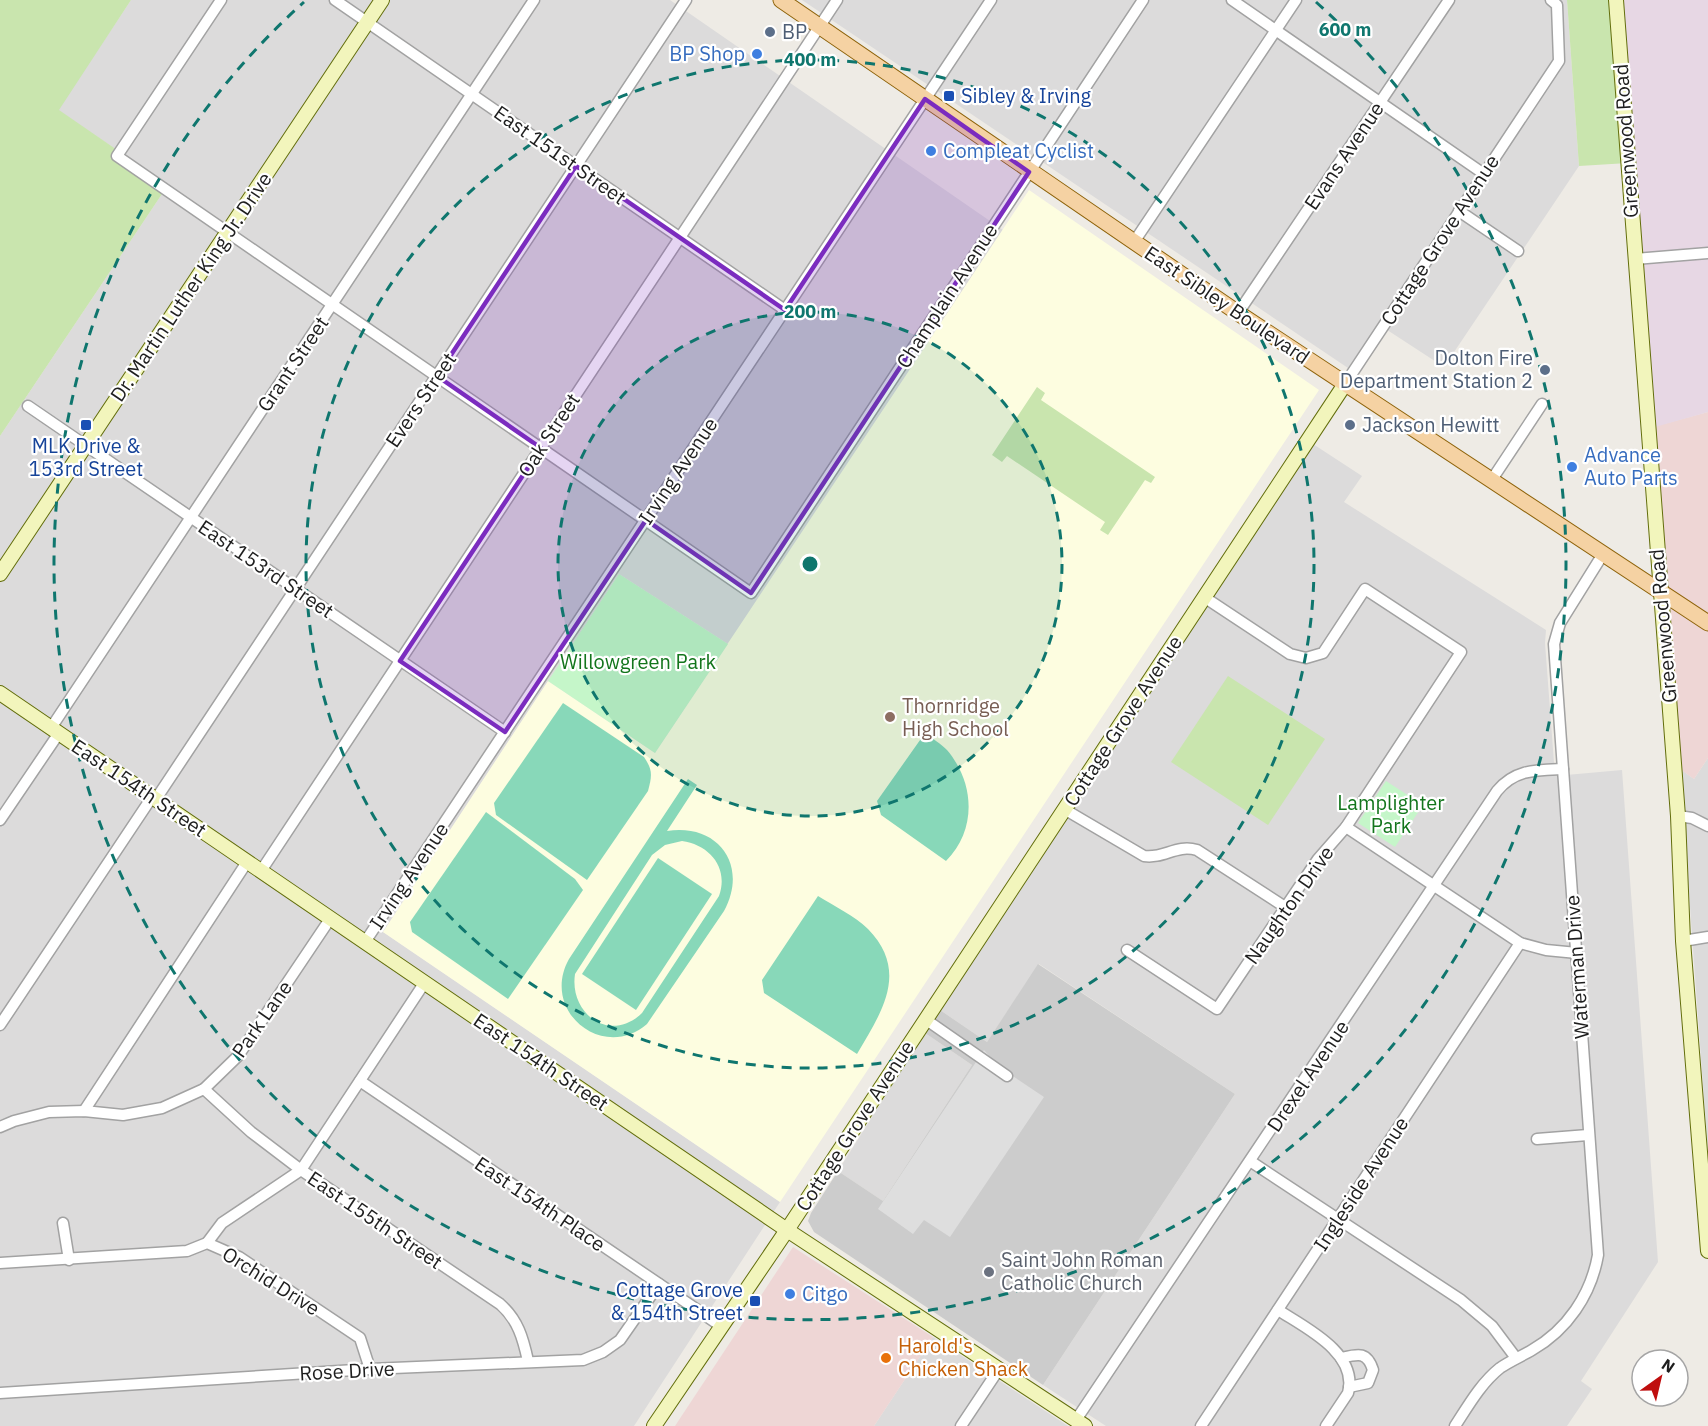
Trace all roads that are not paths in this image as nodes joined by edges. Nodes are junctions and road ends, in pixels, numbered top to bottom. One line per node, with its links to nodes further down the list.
1 (221, 0): 25 (street)
2 (335, 0): 15 (street, East 151st Street)
3 (382, 0): 15 (street, Dr. Martin Luther King Jr. Drive)
4 (534, 0): 18 (street, Grant Street)
5 (686, 0): 21 (street, Evers Street)
6 (781, 0): 16 (main road, East Sibley Boulevard)
7 (837, 0): 16 (street, Oak Street)
8 (991, 0): 19 (street, Irving Avenue)
9 (1143, 0): 22 (street, Champlain Avenue)
10 (1232, 0): 17 (street)
11 (1296, 0): 17 (street)
12 (1449, 0): 20 (street, Evans Avenue)
13 (1616, 0): 30 (street, Greenwood Road)
14 (1554, 2): 23 (street, Cottage Grove Avenue)
15 (368, 22): 18 (street, East 151st Street); 25 (street, Dr. Martin Luther King Jr. Drive)
16 (819, 26): 19 (main road, East Sibley Boulevard); 26 (street, Oak Street)
17 (1276, 30): 20 (street); 27 (street)
18 (472, 94): 21 (street, East 151st Street); 31 (street, Grant Street)
19 (925, 99): 22 (main road, East Sibley Boulevard); 32 (street, Irving Avenue)
20 (1380, 102): 23 (street); 33 (street, Evans Avenue)
21 (576, 166): 26 (street, East 151st Street); 34 (street, Evers Street)
22 (1029, 172): 27 (main road, East Sibley Boulevard); 42 (street, Champlain Avenue)
23 (1484, 174): 24 (street, Cottage Grove Avenue)
24 (1460, 211): 28 (street); 35 (street, Cottage Grove Avenue)
25 (228, 232): 31 (street); 38 (street, Dr. Martin Luther King Jr. Drive)
26 (680, 237): 32 (street, East 151st Street); 39 (street, Oak Street)
27 (1134, 242): 33 (main road, East Sibley Boulevard)
28 (1518, 251)
29 (1708, 253): 30 (street)
30 (1635, 259): 46 (street, Greenwood Road)
31 (332, 305): 34 (street); 41 (street, Grant Street)
32 (785, 310): 42 (street, Irving Avenue)
33 (1238, 313): 35 (main road, East Sibley Boulevard)
34 (437, 376): 39 (street); 45 (street, Evers Street)
35 (1345, 384): 40 (main road, East Sibley Boulevard); 47 (street, Cottage Grove Avenue)
36 (1542, 404): 40 (street)
37 (28, 406): 38 (street, East 153rd Street)
38 (86, 445): 41 (street, East 153rd Street); 44 (street, Dr. Martin Luther King Jr. Drive)
39 (541, 448): 42 (street); 49 (street, Oak Street)
40 (1491, 481): 43 (main road, East Sibley Boulevard)
41 (191, 517): 45 (street, East 153rd Street); 51 (street, Grant Street)
42 (646, 520): 52 (street, Irving Avenue)
43 (1603, 554): 46 (main road, East Sibley Boulevard); 53 (street, Waterman Drive)
44 (0, 574)
45 (296, 589): 49 (street, East 153rd Street); 54 (street, Evers Street)
46 (1660, 592): 48 (main road, East Sibley Boulevard); 56 (street, Greenwood Road)
47 (1204, 597): 55 (street, Cottage Grove Avenue); 59 (street, Naughton Drive)
48 (1708, 623)
49 (400, 661): 52 (street, East 153rd Street); 61 (street, Oak Street)
50 (0, 693): 51 (street, East 154th Street)
51 (55, 730): 54 (street, East 154th Street); 57 (street, Grant Street)
52 (505, 732): 67 (street, Irving Avenue)
53 (1563, 769): 62 (street, Drexel Avenue); 70 (street, Waterman Drive)
54 (154, 798): 60 (street, East 154th Street); 73 (street, Evers Street)
55 (1064, 809): 63 (street); 72 (street, Cottage Grove Avenue)
56 (1678, 816): 58 (street); 66 (street, Greenwood Road)
57 (0, 820)
58 (1708, 826)
59 (1346, 827): 62 (street); 63 (street, Naughton Drive)
60 (247, 862): 61 (street, East 154th Street); 77 (street)
61 (261, 871): 64 (street, East 154th Street)
62 (1435, 885): 68 (street); 82 (street, Drexel Avenue)
63 (1285, 907): 69 (street, Naughton Drive)
64 (330, 919): 67 (street, East 154th Street); 76 (street, Park Lane)
65 (1708, 937): 66 (street)
66 (1683, 940): 78 (street, Greenwood Road)
67 (365, 942): 71 (street, East 154th Street)
68 (1520, 943): 70 (street); 84 (street, Ingleside Avenue)
69 (1127, 950)
70 (1577, 953): 80 (street, Waterman Drive)
71 (425, 982): 75 (street); 86 (street, East 154th Street)
72 (925, 1019): 74 (street); 86 (street, Cottage Grove Avenue)
73 (0, 1025)
74 (1007, 1076)
75 (360, 1081): 83 (street); 92 (street, East 154th Place)
76 (204, 1089): 77 (street, Park Lane); 83 (street, East 155th Street)
77 (84, 1111): 79 (street, Park Lane)
78 (1703, 1121): 87 (street, Greenwood Road)
79 (0, 1127)
80 (1588, 1135): 81 (street); 96 (street, Waterman Drive)
81 (1537, 1138)
82 (1250, 1161): 84 (street); 102 (street, Drexel Avenue)
83 (301, 1170): 88 (street); 97 (street, East 155th Street)
84 (1337, 1220): 93 (street, Ingleside Avenue); 96 (street)
85 (63, 1223): 90 (street)
86 (787, 1230): 94 (street, Cottage Grove Avenue); 98 (street, East 154th Street)
87 (1708, 1231): 89 (street, Greenwood Road)
88 (207, 1243): 90 (street, Orchid Drive); 99 (street, Orchid Drive)
89 (1708, 1251)
90 (69, 1260): 91 (street, Orchid Drive)
91 (0, 1263)
92 (659, 1284): 94 (street, East 154th Place); 97 (street, Rose Drive)
93 (1278, 1310): 95 (street); 105 (street, Ingleside Avenue)
94 (721, 1326): 103 (street, Cottage Grove Avenue)
95 (1341, 1358): 100 (street); 100 (street)
96 (1516, 1358): 107 (street, Waterman Drive)
97 (528, 1361): 99 (street, Rose Drive)
98 (999, 1369): 102 (street, East 154th Street); 104 (street)
99 (370, 1370): 101 (street, Rose Drive)
100 (1349, 1387): 106 (street)
101 (0, 1394)
102 (1081, 1423)
103 (654, 1426)
104 (961, 1426)
105 (1202, 1426)
106 (1326, 1426)
107 (1455, 1426)

